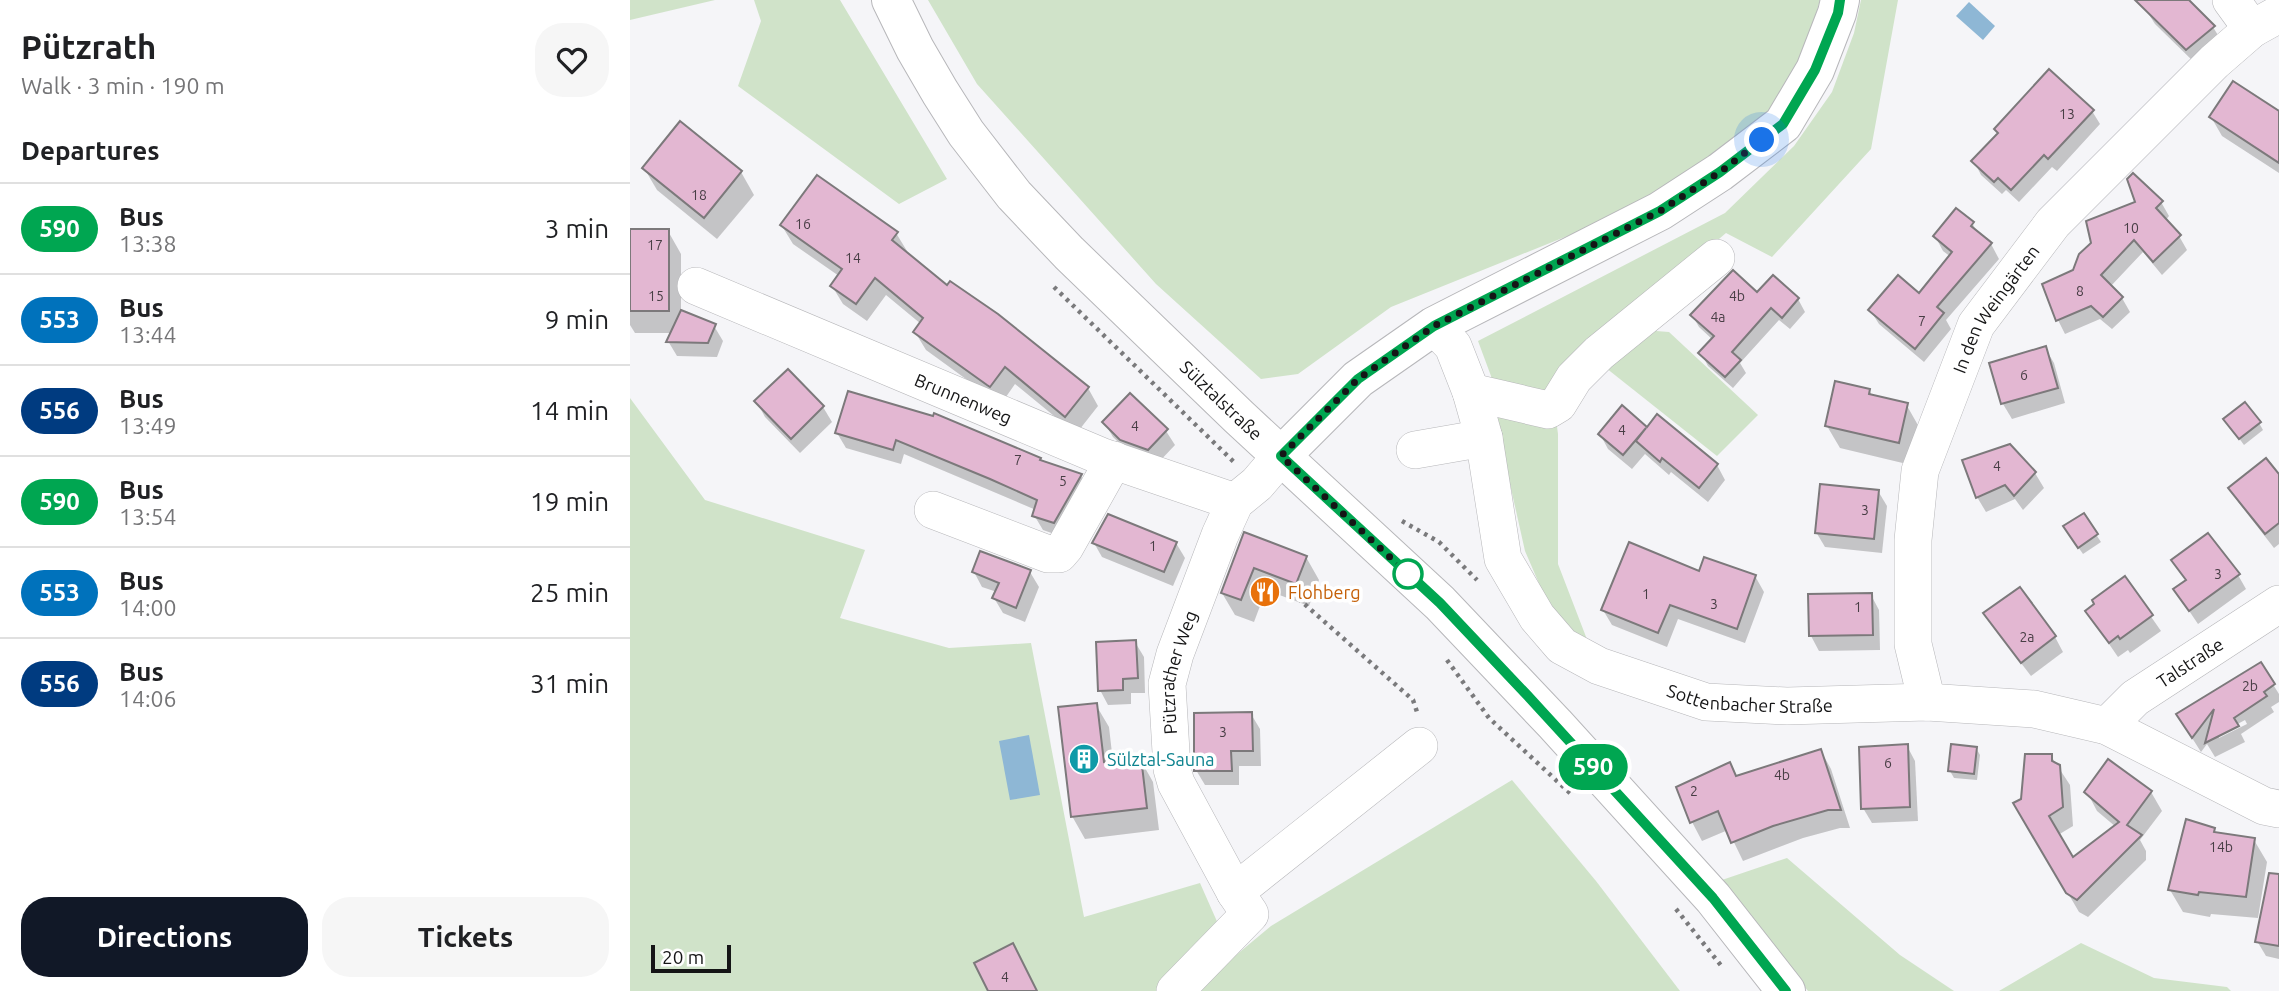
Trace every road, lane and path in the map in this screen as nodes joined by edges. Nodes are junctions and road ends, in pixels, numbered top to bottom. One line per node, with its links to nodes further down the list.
1 (891, 0): 11 (main road, Sülztalstraße)
2 (1840, 0): 7 (main road)
3 (2231, 0): 4 (street)
4 (2266, 21): 17 (street, In den Weingärten)
5 (1716, 258): 8 (street)
6 (696, 286): 12 (street, Brunnenweg)
7 (1434, 326): 8 (street, Sottenbacher Straße); 11 (main road)
8 (1471, 392): 9 (street, Sottenbacher Straße)
9 (1484, 438): 10 (street); 17 (street, Sottenbacher Straße)
10 (1415, 450)
11 (1281, 456): 13 (street, Pützrather Weg); 23 (main road, Sülztalstraße)
12 (1114, 460): 13 (street, Brunnenweg); 14 (street)
13 (1235, 502): 21 (street, Pützrather Weg)
14 (933, 510)
15 (1292, 593): 19 (path)
16 (2279, 604): 18 (street, Talstraße)
17 (1927, 702): 18 (street, Sottenbacher Straße)
18 (2106, 726): 20 (street, Sottenbacher Straße)
19 (1419, 746): 21 (street)
20 (2279, 809)
21 (1235, 892): 22 (street, Pützrather Weg)
22 (1175, 991)
23 (1786, 991)

